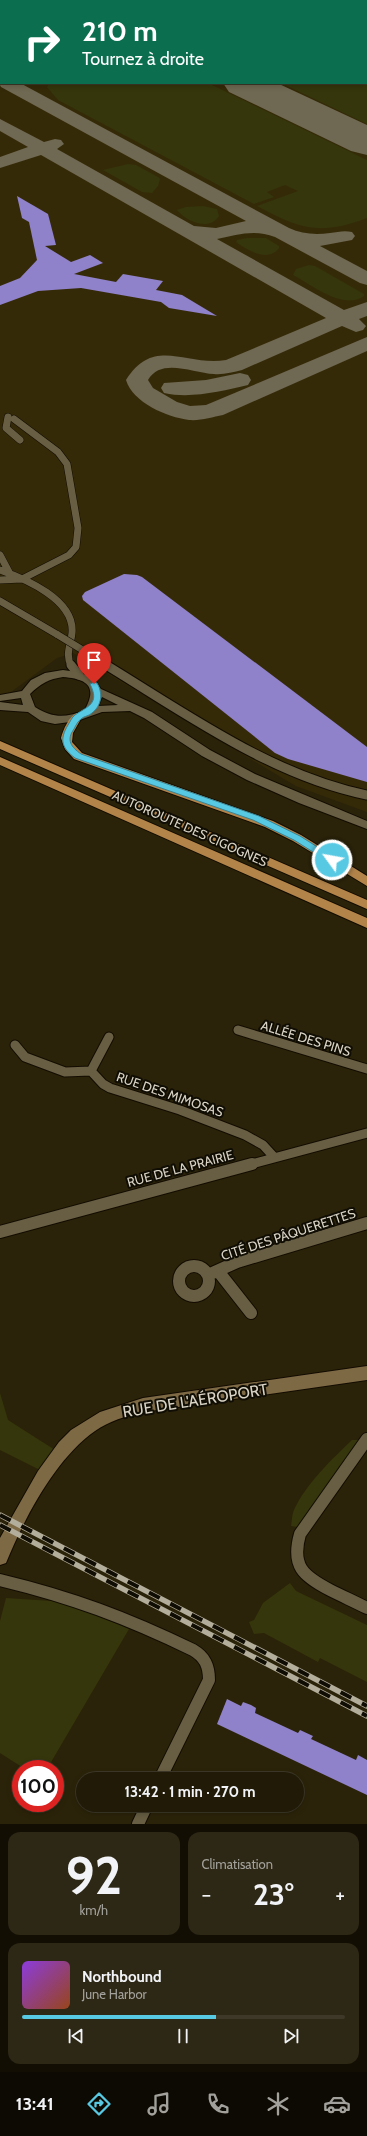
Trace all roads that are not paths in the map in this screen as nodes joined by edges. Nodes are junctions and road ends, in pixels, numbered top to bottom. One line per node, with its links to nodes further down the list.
1 (20, 440): 5 (street)
2 (0, 555): 4 (street)
3 (0, 570): 4 (street)
4 (9, 572): 5 (street)
5 (22, 579): 6 (street); 8 (street)
6 (0, 580)
7 (0, 601): 19 (street, bridge)
8 (79, 675): 9 (street); 10 (street)
9 (97, 691): 13 (street); 15 (street)
10 (25, 694): 11 (street); 14 (street)
11 (0, 698)
12 (0, 706): 14 (street)
13 (129, 708): 15 (street); 20 (street)
14 (30, 709): 16 (street)
15 (89, 712): 16 (street)
16 (77, 717): 21 (highway)
17 (0, 745): 22 (highway, AUTOROUTE DES CIGOGNES)
18 (0, 761): 23 (highway, AUTOROUTE DES CIGOGNES)
19 (367, 795)
20 (367, 825)
21 (367, 882)
22 (367, 905)
23 (367, 923)
24 (238, 1030): 27 (street, ALLÉE DES PINS)
25 (109, 1037): 28 (street)
26 (15, 1045): 28 (street)
27 (367, 1069)
28 (91, 1071): 30 (street, RUE DES MIMOSAS)
29 (367, 1134): 30 (street, RUE DE LA PRAIRIE)
30 (274, 1157): 32 (street, RUE DE LA PRAIRIE)
31 (367, 1223): 33 (street, CITÉ DES PÂQUERETTES)
32 (0, 1232)
33 (251, 1313)
34 (367, 1373): 36 (main road, RUE DE L'AÉROPORT)
35 (367, 1439): 38 (street)
36 (0, 1557)
37 (0, 1580): 39 (street)
38 (367, 1608)
39 (163, 1772)
40 (144, 1812): 41 (street)
41 (138, 1824)

